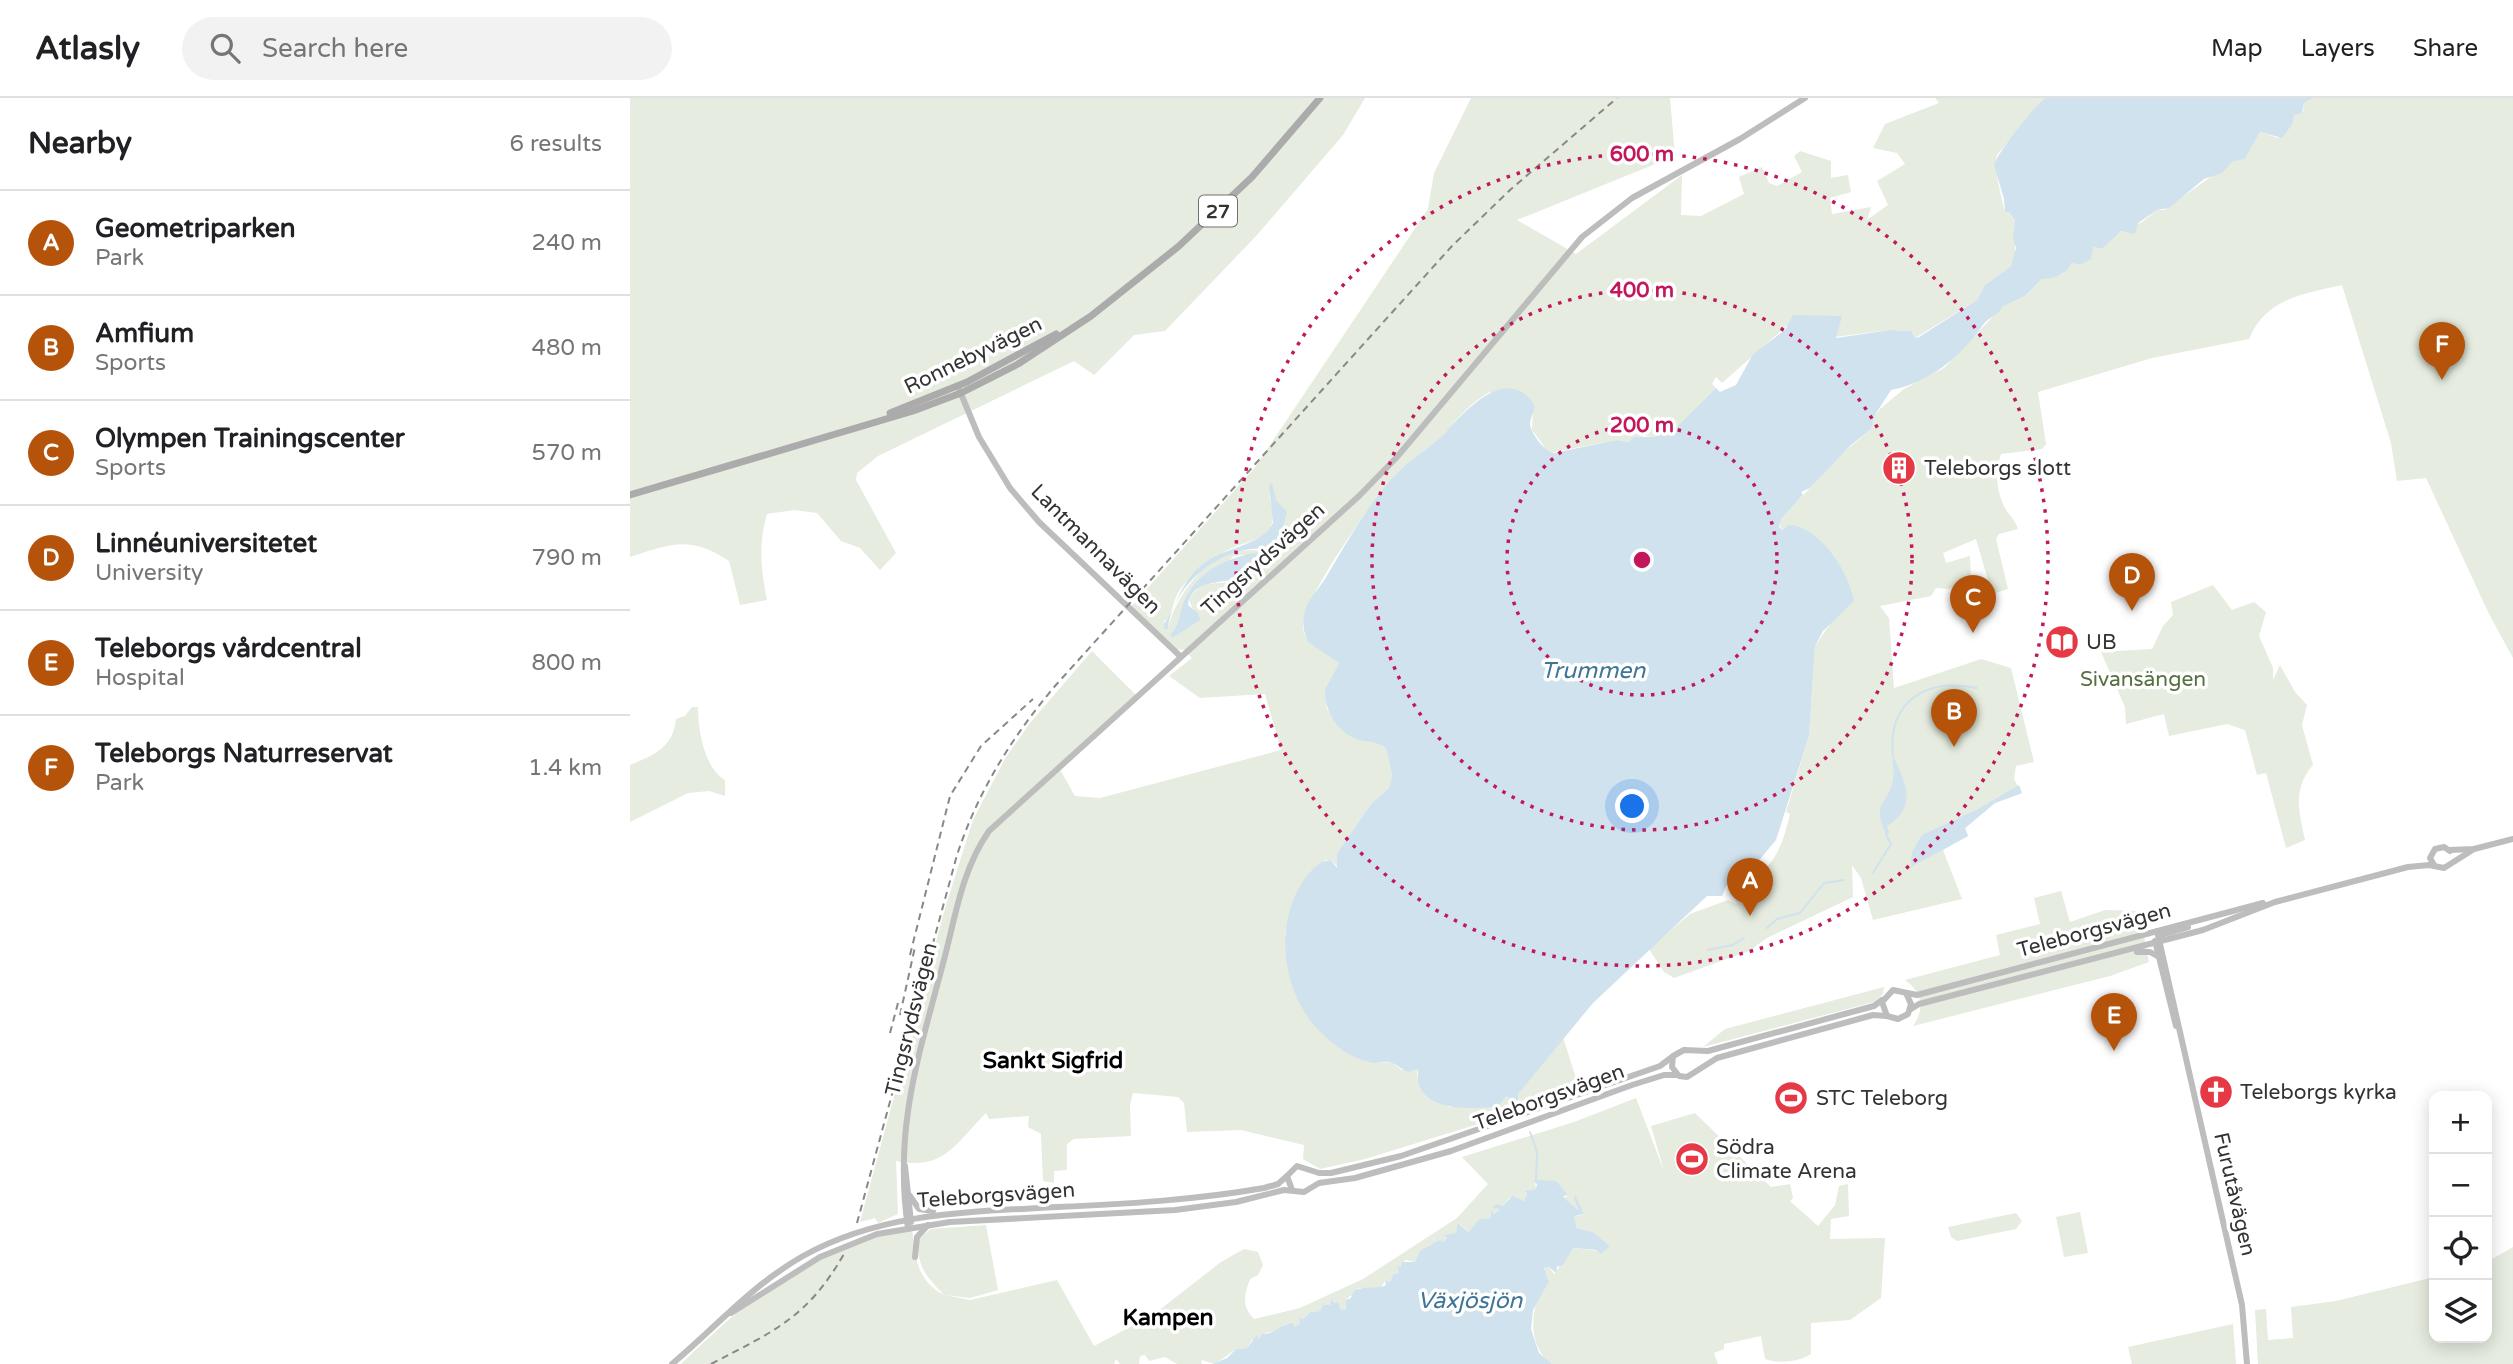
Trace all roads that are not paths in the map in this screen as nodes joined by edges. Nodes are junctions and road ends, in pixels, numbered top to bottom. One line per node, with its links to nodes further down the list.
1 (1320, 98): 3 (main road, Ronnebyvägen / 27)
2 (1805, 98): 5 (main road, Tingsrydsvägen)
3 (959, 390): 4 (main road, Ronnebyvägen / 27); 5 (main road, Lantmannavägen)
4 (630, 495)
5 (1180, 656): 29 (main road, Tingsrydsvägen)
6 (2513, 839): 7 (main road)
7 (2474, 849): 8 (main road); 10 (main road)
8 (2449, 850): 9 (main road); 10 (main road)
9 (2431, 855): 11 (main road); 12 (main road, Teleborgsvägen)
10 (2451, 864): 11 (main road)
11 (2434, 866): 12 (main road, Teleborgsvägen)
12 (2408, 867): 13 (main road, Teleborgsvägen)
13 (2275, 902): 14 (main road, Teleborgsvägen); 14 (main road, Teleborgsvägen)
14 (2157, 937): 15 (main road, Teleborgsvägen); 16 (main road, Furutåvägen); 17 (main road, Teleborgsvägen); 21 (main road, Furutåvägen)
15 (2121, 952): 16 (main road); 19 (main road, Teleborgsvägen)
16 (2159, 957): 21 (main road, Furutåvägen)
17 (1906, 993): 18 (main road); 19 (main road)
18 (1882, 1000): 20 (main road); 22 (main road)
19 (1911, 1009): 20 (main road)
20 (1887, 1016): 24 (main road)
21 (2180, 1034): 39 (main road, Furutåvägen)
22 (1691, 1051): 23 (main road); 24 (main road)
23 (1674, 1056): 25 (main road); 26 (main road, Teleborgsvägen)
24 (1697, 1070): 25 (main road)
25 (1677, 1074): 28 (main road, Teleborgsvägen)
26 (1311, 1171): 27 (main road); 28 (main road)
27 (1287, 1176): 30 (main road); 31 (main road, Teleborgsvägen)
28 (1312, 1187): 30 (main road)
29 (905, 1190): 31 (main road); 32 (main road, Tingsrydsvägen); 33 (main road)
30 (1292, 1190): 34 (main road, Teleborgsvägen)
31 (949, 1213): 32 (main road, Teleborgsvägen)
32 (909, 1218): 33 (main road, Teleborgsvägen); 35 (main road, Tingsrydsvägen)
33 (890, 1222): 37 (main road, Teleborgsvägen)
34 (928, 1225): 35 (main road, Teleborgsvägen); 36 (main road)
35 (910, 1227): 37 (main road, Teleborgsvägen)
36 (915, 1257)
37 (731, 1312): 38 (main road, Teleborgsvägen)
38 (672, 1364)
39 (2247, 1364)

